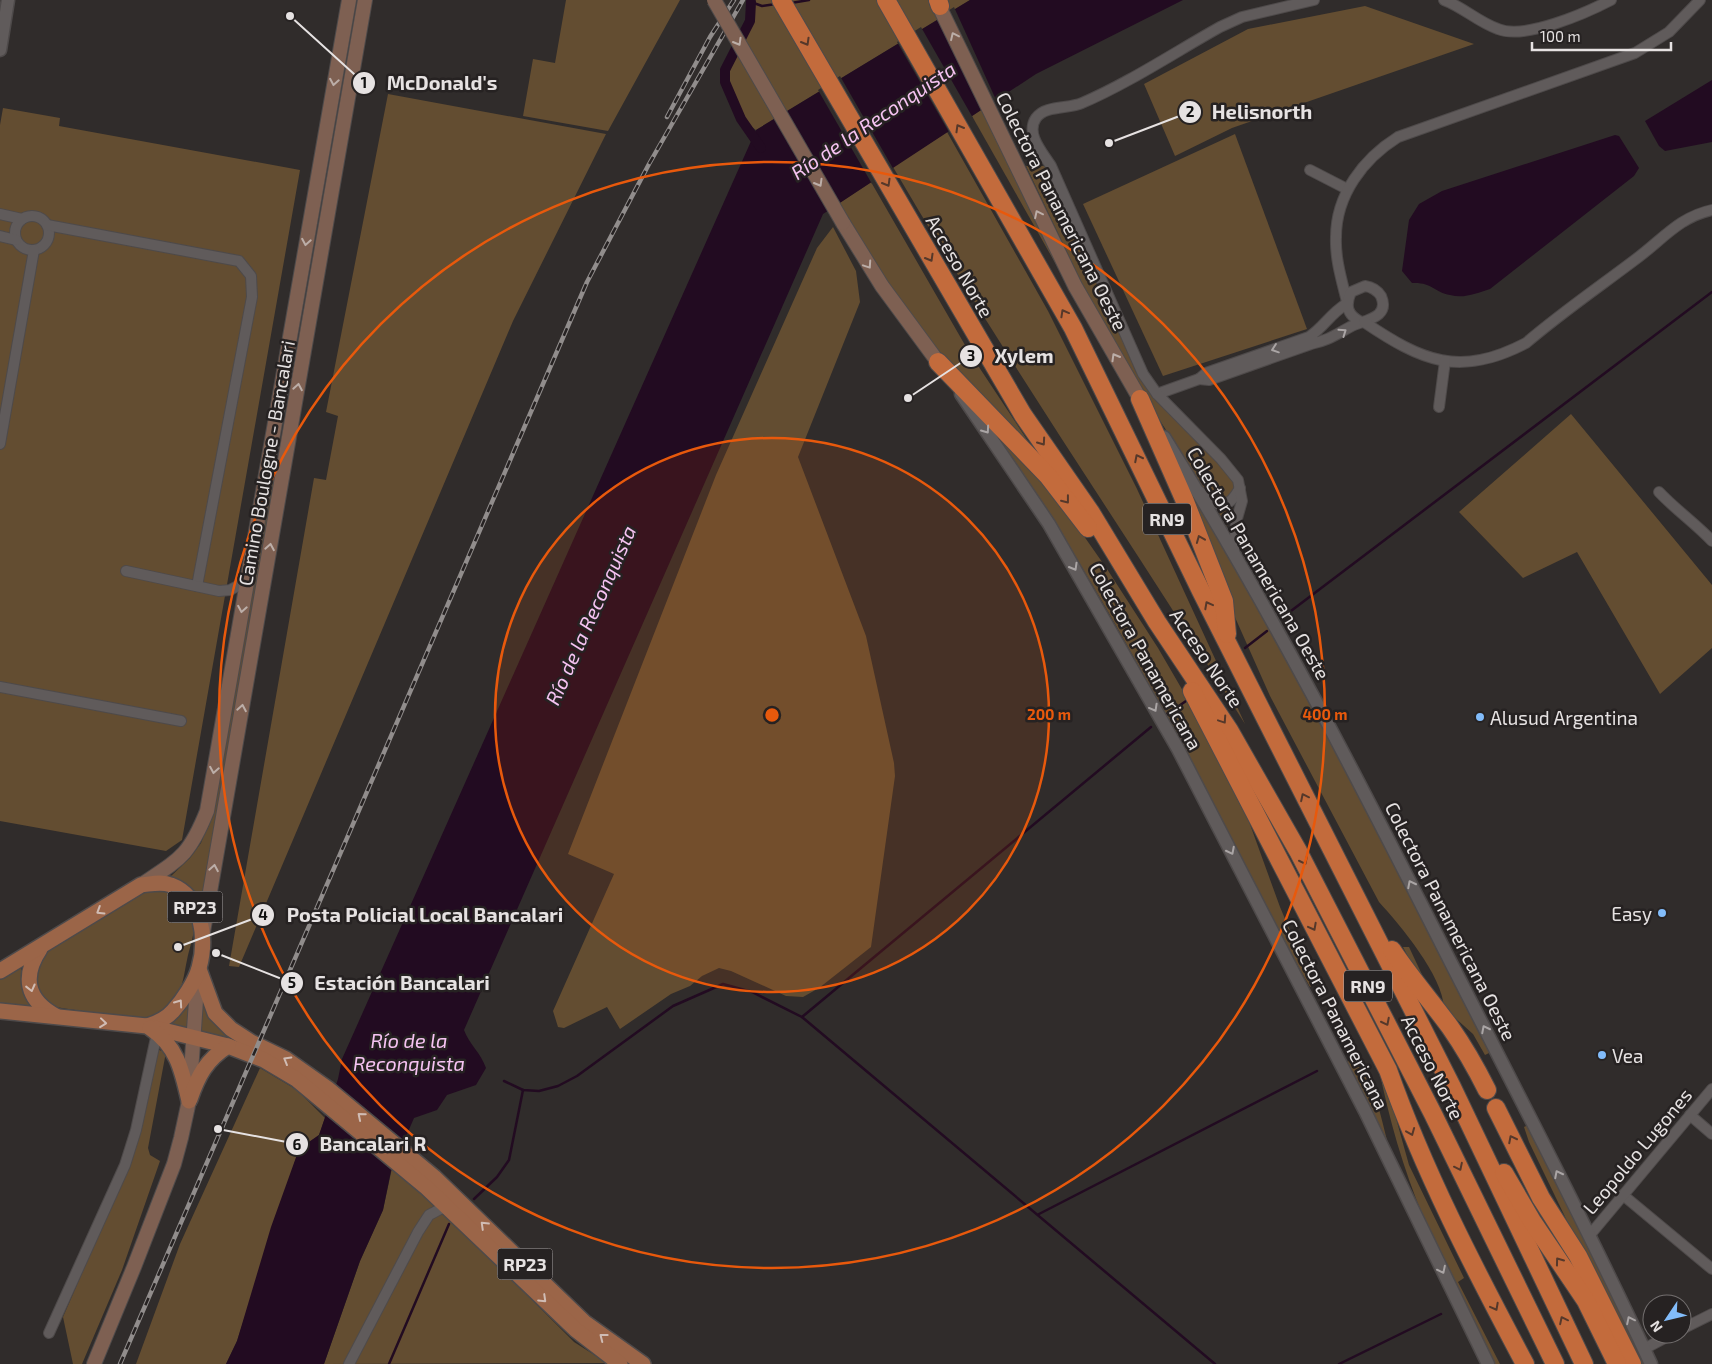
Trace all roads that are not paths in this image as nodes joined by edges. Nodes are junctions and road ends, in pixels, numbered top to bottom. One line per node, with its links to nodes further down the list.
1 (8, 0): 12 (street)
2 (349, 0): 42 (main road, Camino Boulogne - Bancalari, one-way to 42)
3 (365, 0): 50 (main road, Camino Boulogne - Bancalari, one-way to 3)
4 (714, 0): 31 (main road, Colectora Panamericana, one-way to 31, bridge)
5 (781, 0): 44 (highway, Acceso Norte / RN9, one-way to 44)
6 (886, 0): 45 (highway, Acceso Norte / RN9, one-way to 6)
7 (1314, 0): 33 (street)
8 (1444, 0): 9 (street)
9 (1611, 0)
10 (1700, 0): 14 (street)
11 (938, 2): 33 (main road, Colectora Panamericana Oeste, one-way to 11)
12 (0, 50)
13 (1310, 170): 14 (street)
14 (1347, 189): 22 (street)
15 (1712, 210): 30 (street)
16 (0, 214): 17 (street)
17 (22, 219): 18 (street); 20 (street)
18 (47, 225): 21 (street); 43 (street)
19 (0, 236): 20 (street)
20 (16, 240): 21 (street)
21 (34, 250): 35 (street)
22 (1340, 273): 23 (street); 24 (street)
23 (1359, 287): 24 (street); 25 (street)
24 (1347, 303): 26 (street); 27 (street)
25 (1380, 313): 26 (street); 28 (street)
26 (1362, 322): 28 (street); 29 (street, one-way to 26)
27 (1319, 330): 29 (street); 32 (street, one-way to 32)
28 (1383, 335): 30 (street)
29 (1325, 341): 32 (street)
30 (1445, 361): 34 (street)
31 (938, 362): 44 (highway, one-way to 44); 81 (street, Colectora Panamericana, one-way to 81)
32 (1199, 379): 33 (street)
33 (1149, 397): 36 (street, Colectora Panamericana Oeste); 37 (street); 45 (highway, one-way to 33)
34 (1439, 407)
35 (0, 444)
36 (1196, 488): 37 (street); 40 (street, Colectora Panamericana Oeste)
37 (1240, 488): 40 (street)
38 (1659, 492): 39 (street)
39 (1712, 541)
40 (1234, 552): 70 (street, Colectora Panamericana Oeste, one-way to 40)
41 (126, 571): 43 (street)
42 (247, 581): 43 (street); 49 (main road, Camino Boulogne - Bancalari, one-way to 49)
43 (197, 586)
44 (1157, 622): 82 (highway, one-way to 82); 83 (highway, Acceso Norte / RN9, one-way to 83)
45 (1228, 643): 48 (highway, Acceso Norte / RN9, one-way to 45)
46 (0, 687): 47 (street)
47 (181, 721)
48 (1341, 872): 59 (highway, Acceso Norte / RN9); 61 (highway)
49 (141, 885): 50 (main road, RP23); 51 (main road, RP23, one-way to 51)
50 (203, 933): 52 (main road, RP23)
51 (41, 947): 53 (main road, RP23); 55 (main road, one-way to 55)
52 (199, 969): 56 (main road, one-way to 52); 57 (main road); 62 (main road, RP23, one-way to 52)
53 (0, 971)
54 (0, 1011): 55 (main road, RP23)
55 (59, 1018): 56 (main road, RP23, one-way to 56)
56 (152, 1030): 57 (main road, RP23); 63 (main road); 74 (street)
57 (192, 1036): 58 (main road, RP23); 63 (main road)
58 (228, 1046): 62 (main road, RP23); 63 (main road)
59 (1452, 1087): 84 (highway, Acceso Norte / RN9, one-way to 59); 85 (highway, one-way to 59)
60 (1712, 1089): 65 (street, Leopoldo Lugones)
61 (1487, 1090)
62 (324, 1094): 67 (main road, RP23)
63 (189, 1101): 77 (main road)
64 (1496, 1108): 86 (highway, one-way to 64)
65 (1690, 1115): 66 (street); 68 (street, Leopoldo Lugones)
66 (1712, 1134)
67 (409, 1164): 69 (main road, RP23); 80 (main road, RP23, one-way to 67)
68 (1623, 1195): 70 (street, Leopoldo Lugones); 71 (street)
69 (446, 1206): 78 (street); 79 (main road, RP23, one-way to 79)
70 (1590, 1236): 76 (street, Colectora Panamericana Oeste, one-way to 70)
71 (1712, 1269)
72 (1712, 1314): 73 (street)
73 (1692, 1324)
74 (48, 1333)
75 (1653, 1344): 76 (street)
76 (1644, 1349): 87 (street, Colectora Panamericana Oeste)
77 (94, 1364)
78 (349, 1364)
79 (620, 1364)
80 (643, 1364)
81 (1488, 1364)
82 (1525, 1364)
83 (1555, 1364)
84 (1584, 1364)
85 (1617, 1364)
86 (1632, 1364)
87 (1651, 1364)

